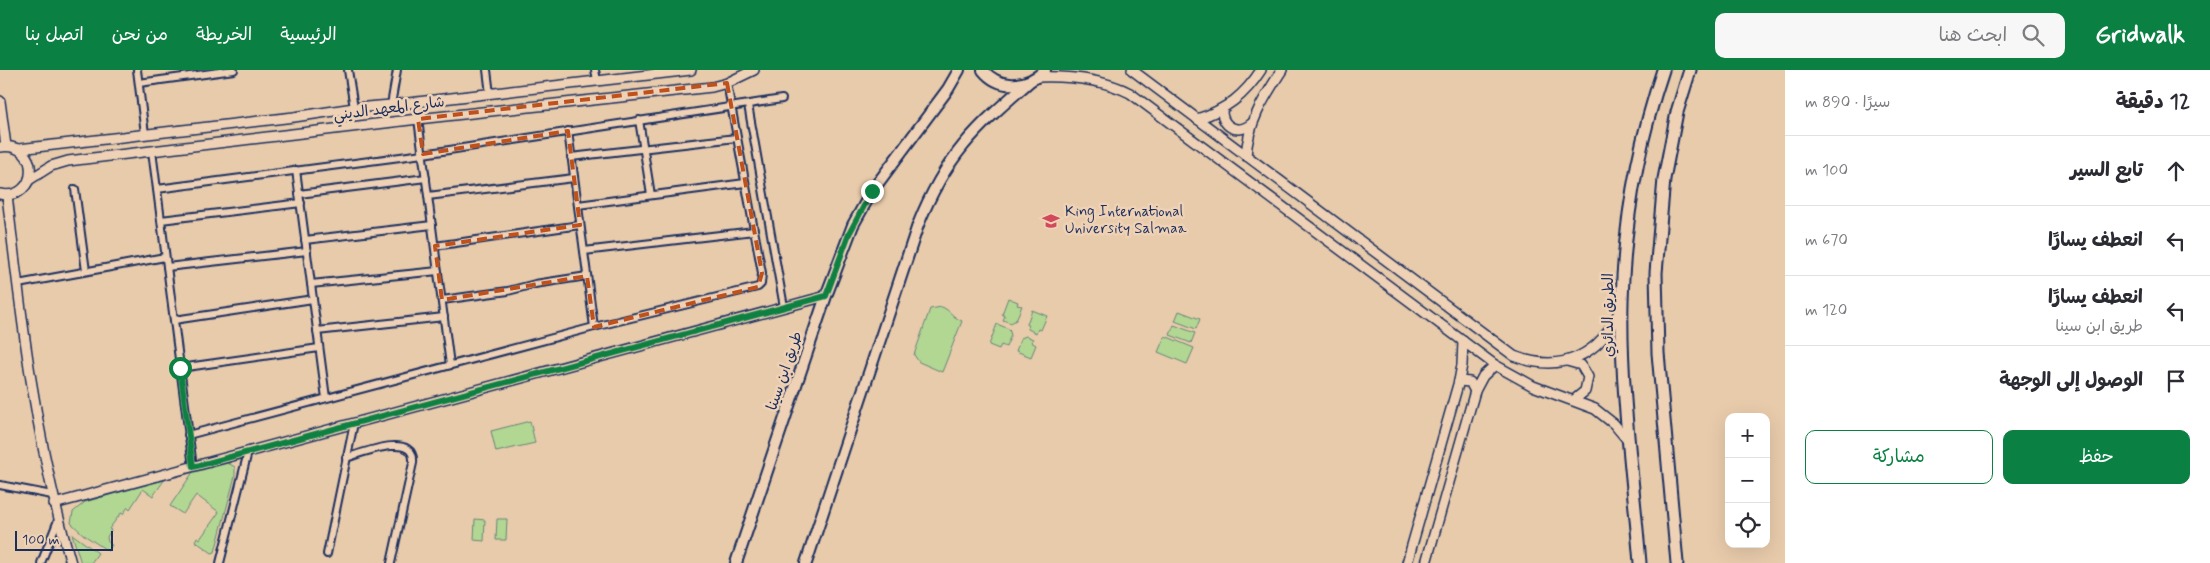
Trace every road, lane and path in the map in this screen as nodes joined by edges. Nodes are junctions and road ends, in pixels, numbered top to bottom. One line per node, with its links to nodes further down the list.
1 (137, 70): 19 (street)
2 (234, 70): 19 (street)
3 (348, 70): 29 (street)
4 (397, 70): 27 (street)
5 (487, 70): 22 (street)
6 (595, 70): 18 (street)
7 (691, 70): 16 (street, شارع المعهد الديني)
8 (754, 70): 20 (street, شارع المعهد الديني)
9 (959, 70): 78 (main road, طريق ابن سينا)
10 (983, 70): 17 (main road)
11 (1132, 70): 34 (street)
12 (1261, 70): 31 (street)
13 (1282, 70): 36 (street)
14 (1663, 70): 81 (highway, الطريق الدائري)
15 (1690, 70): 118 (highway)
16 (638, 73): 18 (street, شارع المعهد الديني)
17 (1038, 76): 87 (street); 106 (main road)
18 (597, 80): 21 (street, شارع المعهد الديني)
19 (139, 83): 38 (street)
20 (727, 83): 26 (street, شارع المعهد الديني); 30 (street)
21 (564, 84): 22 (street, شارع المعهد الديني); 26 (street)
22 (490, 94): 25 (street, شارع المعهد الديني)
23 (782, 99): 28 (street)
24 (0, 101): 42 (street)
25 (416, 102): 27 (street, شارع المعهد الديني); 33 (street)
26 (565, 102): 33 (street, شارع المعهد الديني)
27 (392, 105): 29 (street, شارع المعهد الديني)
28 (748, 105): 30 (street); 82 (street)
29 (354, 108): 32 (street, شارع المعهد الديني)
30 (732, 108): 35 (street); 40 (street)
31 (1222, 109): 34 (street); 36 (street)
32 (294, 117): 38 (street, شارع المعهد الديني); 39 (street)
33 (418, 119): 39 (street, شارع المعهد الديني); 46 (street)
34 (1197, 119): 47 (street)
35 (640, 120): 37 (street); 44 (street)
36 (1251, 124): 47 (street)
37 (568, 131): 46 (street); 48 (street)
38 (145, 134): 41 (street, شارع المعهد الديني)
39 (296, 135): 45 (street, شارع المعهد الديني)
40 (736, 138): 44 (street); 54 (street)
41 (94, 140): 43 (street, شارع المعهد الديني); 49 (street)
42 (3, 147): 43 (street, شارع المعهد الديني)
43 (19, 149): 53 (street)
44 (644, 149): 48 (street); 59 (street)
45 (152, 151): 49 (street, شارع المعهد الديني); 56 (street)
46 (423, 154): 50 (street); 51 (street)
47 (1246, 156): 89 (street)
48 (571, 157): 52 (street)
49 (94, 158): 53 (street, شارع المعهد الديني)
50 (296, 170): 56 (street); 58 (street)
51 (426, 178): 58 (street); 60 (street)
52 (574, 178): 60 (street); 62 (street)
53 (29, 180): 57 (street, شارع المعهد الديني)
54 (745, 183): 59 (street); 66 (street)
55 (75, 189): 74 (street)
56 (157, 189): 63 (street)
57 (3, 194): 76 (street)
58 (300, 194): 61 (street)
59 (651, 195): 62 (street)
60 (428, 196): 64 (street)
61 (301, 203): 63 (street); 67 (street)
62 (578, 205): 65 (street)
63 (161, 220): 71 (street)
64 (432, 225): 67 (street); 68 (street)
65 (580, 225): 68 (street); 70 (street)
66 (754, 231): 70 (street); 85 (street)
67 (306, 240): 69 (street)
68 (434, 246): 73 (street)
69 (307, 250): 72 (street); 77 (street)
70 (584, 251): 75 (street)
71 (166, 257): 72 (street); 74 (street)
72 (167, 267): 84 (street)
73 (438, 271): 77 (street); 80 (street)
74 (86, 272): 76 (street)
75 (587, 276): 80 (street); 85 (street)
76 (18, 284): 104 (street)
77 (311, 284): 79 (street)
78 (826, 296): 82 (street); 112 (main road, طريق ابن سينا)
79 (313, 299): 84 (street); 86 (street)
80 (442, 300): 83 (street)
81 (1622, 304): 89 (street); 99 (highway, الطريق الدائري)
82 (784, 307): 97 (street)
83 (444, 317): 86 (street); 90 (street)
84 (174, 320): 92 (street)
85 (594, 327): 90 (street)
86 (317, 331): 88 (street)
87 (1463, 341): 91 (street); 93 (street)
88 (320, 348): 92 (street); 95 (street)
89 (1567, 361): 96 (street)
90 (450, 365): 95 (street)
91 (1495, 365): 94 (street); 96 (street)
92 (180, 368): 98 (street)
93 (1459, 381): 94 (street); 115 (street)
94 (1475, 391): 116 (street)
95 (326, 398): 98 (street)
96 (1574, 400): 99 (street)
97 (354, 423): 100 (street); 101 (street)
98 (188, 435): 102 (street)
99 (1630, 443): 117 (highway, الطريق الدائري)
100 (248, 452): 102 (street); 110 (street)
101 (346, 458): 107 (street); 111 (street)
102 (193, 467): 104 (street)
103 (0, 485): 104 (street)
104 (53, 500): 105 (street)
105 (58, 520): 108 (street); 109 (street)
106 (809, 552): 113 (main road); 114 (street)
107 (326, 554)
108 (41, 563)
109 (71, 563)
110 (220, 563)
111 (391, 563)
112 (736, 563)
113 (806, 563)
114 (812, 563)
115 (1407, 563)
116 (1426, 563)
117 (1640, 563)
118 (1677, 563)

